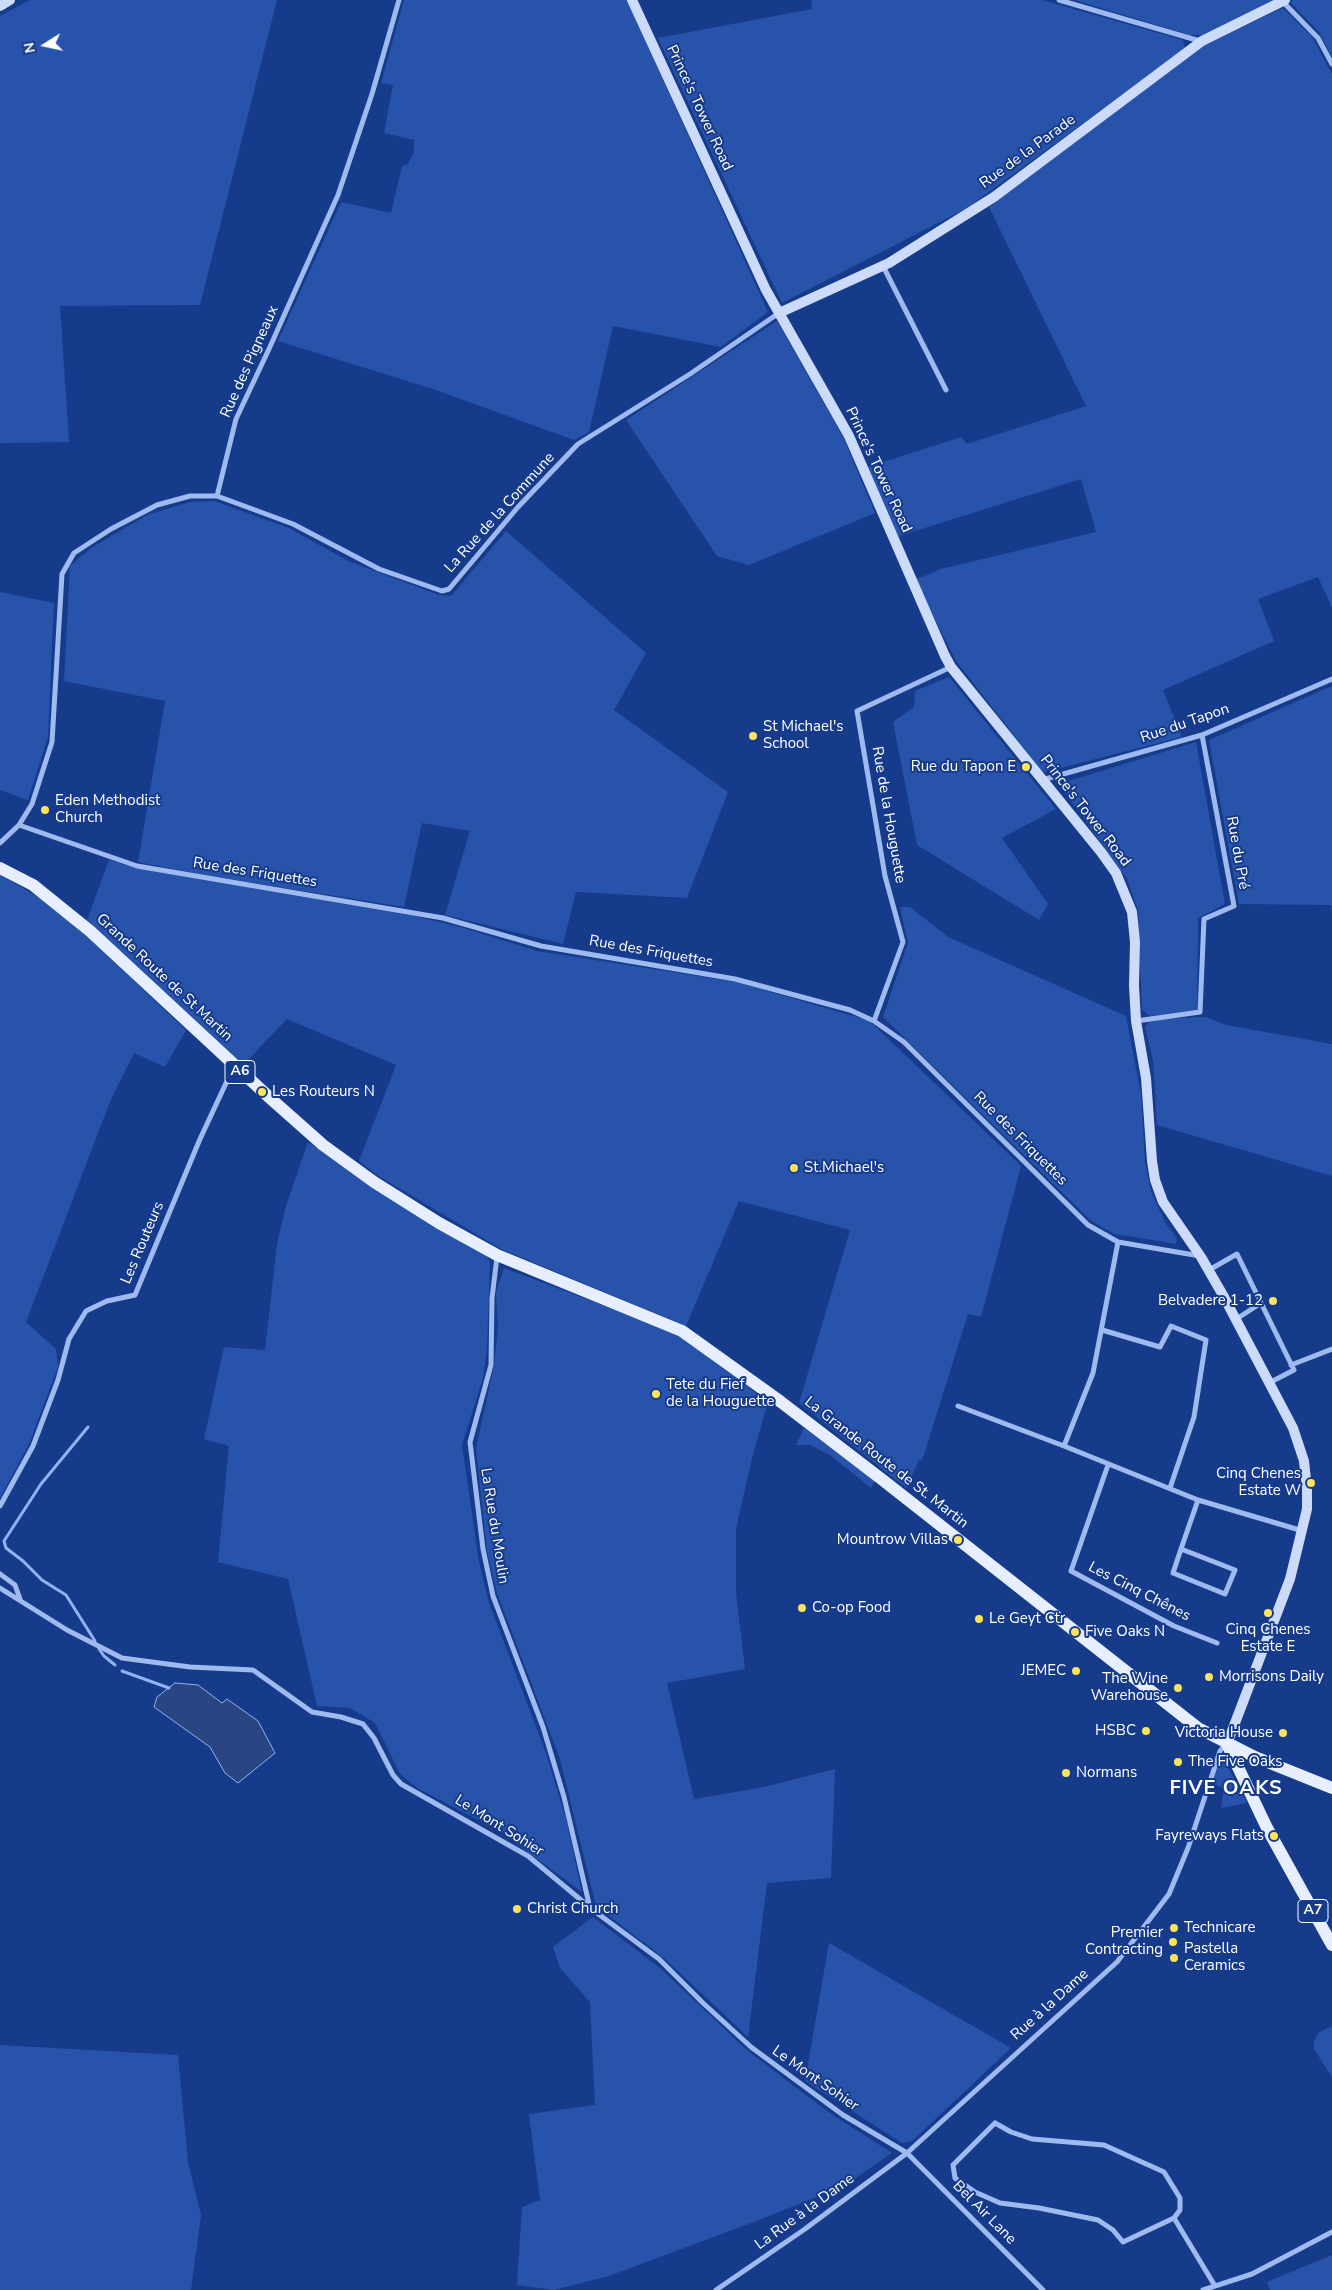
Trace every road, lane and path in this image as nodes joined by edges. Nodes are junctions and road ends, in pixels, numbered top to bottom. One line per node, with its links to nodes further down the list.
1 (10, 0): 6 (main road)
2 (399, 0): 12 (street, Rue des Pigneaux)
3 (632, 0): 10 (main road, Prince's Tower Road)
4 (1059, 0): 7 (street)
5 (1284, 1): 7 (main road, Rue de la Parade); 8 (street)
6 (0, 6)
7 (1202, 41): 9 (main road, Rue de la Parade)
8 (1332, 64)
9 (883, 266): 10 (main road, Rue de la Parade); 11 (street)
10 (779, 313): 12 (street, La Rue de la Commune); 13 (main road, Prince's Tower Road)
11 (946, 390)
12 (217, 496): 17 (street)
13 (951, 667): 16 (main road, Prince's Tower Road); 20 (street, Rue de la Houguette)
14 (1332, 679): 15 (street, Rue du Tapon)
15 (1202, 735): 16 (street, Rue du Tapon); 21 (street, Rue du Pré)
16 (1042, 780): 21 (main road, Prince's Tower Road)
17 (19, 824): 18 (street); 20 (street, Rue des Friquettes)
18 (0, 843)
19 (0, 868): 22 (main road, Grande Route de St Martin / A6)
20 (874, 1020): 23 (street, Rue des Friquettes)
21 (1136, 1020): 25 (main road, Prince's Tower Road)
22 (234, 1066): 24 (main road, Grande Route de St Martin / A6); 38 (street, Les Routeurs)
23 (1118, 1242): 25 (street, Rue des Friquettes); 29 (street)
24 (497, 1255): 45 (main road, La Grande Route de St. Martin / A6); 49 (street, La Rue du Moulin)
25 (1201, 1256): 26 (main road, Prince's Tower Road)
26 (1209, 1270): 27 (street); 32 (main road, Prince's Tower Road)
27 (1261, 1304): 28 (street); 31 (street)
28 (1241, 1316)
29 (1102, 1330): 34 (street); 36 (street)
30 (1332, 1349): 31 (street)
31 (1291, 1365): 32 (street)
32 (1268, 1383): 39 (main road, Prince's Tower Road)
33 (958, 1406): 34 (street)
34 (1064, 1446): 35 (street)
35 (1108, 1465): 36 (street); 44 (street, Les Cinq Chênes)
36 (1170, 1488): 37 (street)
37 (1198, 1500): 39 (street); 40 (street)
38 (0, 1506)
39 (1303, 1531): 45 (main road, Prince's Tower Road)
40 (1181, 1548): 40 (street)
41 (0, 1574): 43 (street)
42 (0, 1588): 43 (street, Le Mont Sohier)
43 (20, 1600): 49 (street, Le Mont Sohier)
44 (1217, 1643)
45 (1227, 1744): 46 (main road, A6); 47 (main road, A7); 51 (street, Rue à la Dame)
46 (1255, 1757): 47 (main road); 48 (main road, A6)
47 (1241, 1777): 50 (main road, A7)
48 (1332, 1788)
49 (590, 1908): 51 (street, Le Mont Sohier)
50 (1332, 1944)
51 (907, 2153): 55 (street, La Rue à la Dame); 56 (street, Bel Air Lane)
52 (1174, 2218): 52 (street); 54 (street)
53 (1332, 2232): 54 (street)
54 (1215, 2286): 57 (street)
55 (716, 2290)
56 (1043, 2290)
57 (1203, 2290)

